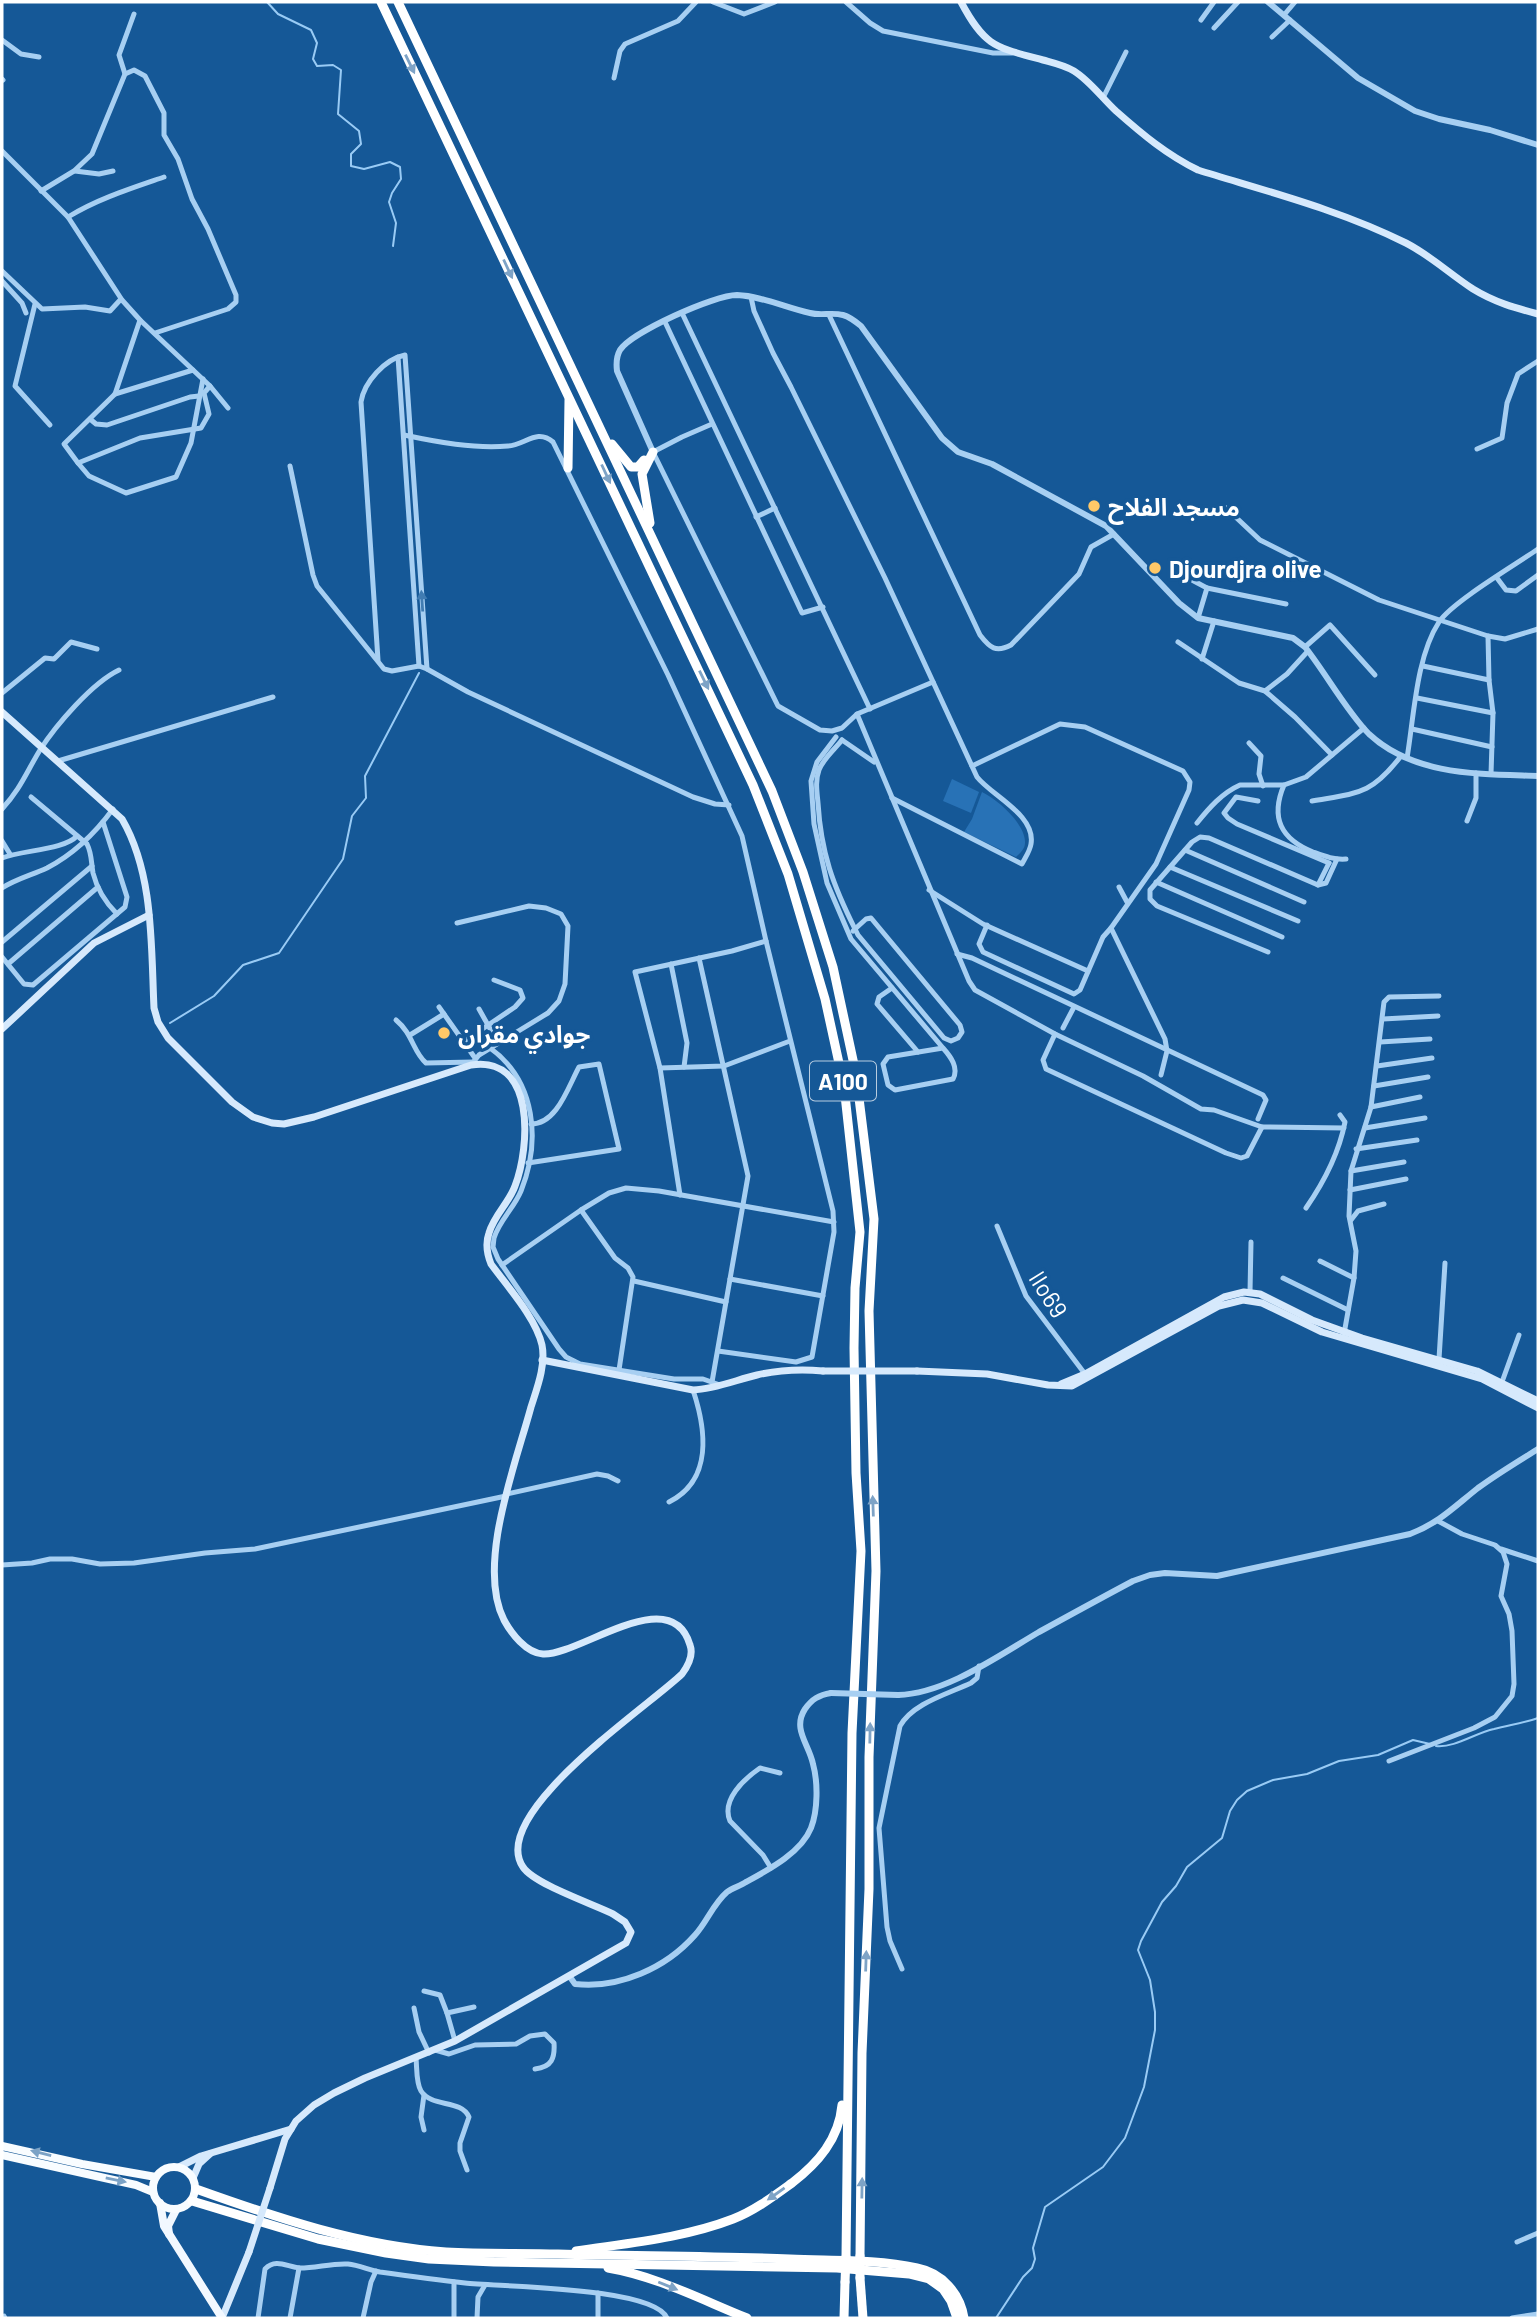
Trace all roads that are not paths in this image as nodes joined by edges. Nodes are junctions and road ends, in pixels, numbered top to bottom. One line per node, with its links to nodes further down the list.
1 (382, 2): 51 (highway, A100, one-way to 51)
2 (398, 2): 56 (highway, A100)
3 (696, 2): 23 (street)
4 (713, 2): 5 (street)
5 (775, 2)
6 (846, 2): 20 (street)
7 (961, 2): 20 (main road)
8 (1214, 2): 14 (street)
9 (1238, 2): 16 (street)
10 (1268, 2): 13 (street)
11 (1295, 2): 13 (street)
12 (134, 14): 22 (street)
13 (1284, 15): 15 (street)
14 (1201, 20)
15 (1290, 20): 17 (street); 25 (street)
16 (1214, 27)
17 (1272, 37)
18 (2, 40): 21 (street)
19 (1126, 52): 24 (street)
20 (1018, 53): 24 (main road)
21 (39, 57)
22 (125, 74): 27 (street); 43 (street)
23 (614, 78)
24 (1103, 98): 39 (main road)
25 (1538, 145)
26 (2, 151): 30 (street)
27 (74, 171): 28 (street); 30 (street)
28 (113, 171)
29 (164, 177): 31 (street)
30 (41, 191): 31 (street)
31 (68, 217): 35 (street)
32 (2, 271): 36 (street)
33 (2, 281): 37 (street)
34 (751, 297): 38 (street); 40 (street); 93 (street)
35 (121, 299): 36 (street); 41 (street)
36 (35, 304): 55 (street)
37 (26, 313)
38 (682, 313): 42 (street); 65 (street)
39 (1538, 314)
40 (828, 315): 68 (street); 68 (street)
41 (139, 320): 43 (street); 49 (street)
42 (665, 322): 54 (street); 61 (street)
43 (155, 333): 46 (street)
44 (401, 356): 58 (street); 59 (street); 86 (street)
45 (1538, 360): 60 (street)
46 (193, 370): 47 (street); 49 (street)
47 (203, 379): 48 (street); 50 (street)
48 (210, 386): 52 (street); 57 (street)
49 (115, 394): 53 (street)
50 (200, 396): 53 (street); 57 (street)
51 (569, 398): 64 (highway); 268 (highway, A100, one-way to 268)
52 (229, 408)
53 (90, 419): 62 (street)
54 (712, 424): 61 (street); 67 (street)
55 (50, 425)
56 (600, 428): 61 (highway); 69 (highway, A100)
57 (193, 429): 62 (street); 62 (street)
58 (404, 435): 59 (street); 87 (street)
59 (411, 436): 64 (street); 89 (street, one-way to 59)
60 (1477, 449)
61 (653, 452): 69 (highway); 104 (street)
62 (78, 463)
63 (290, 466): 86 (street)
64 (568, 468): 125 (street)
65 (775, 508): 67 (street); 76 (street)
66 (1226, 508): 78 (street)
67 (756, 517): 76 (street)
68 (1114, 534): 77 (street)
69 (653, 539): 306 (highway, A100, one-way to 69, bridge)
70 (1538, 550): 73 (street)
71 (1171, 565): 74 (street)
72 (1538, 575): 73 (street)
73 (1497, 578): 78 (street)
74 (1207, 588): 75 (street); 77 (street)
75 (1286, 604)
76 (823, 607): 98 (street)
77 (1198, 618): 79 (street)
78 (1440, 620): 81 (street); 88 (street)
79 (1214, 621): 84 (street); 85 (street)
80 (1538, 629): 81 (street)
81 (1488, 636): 92 (street)
82 (1178, 642): 85 (street)
83 (97, 649): 95 (street)
84 (1306, 649): 91 (street); 94 (street); 102 (street)
85 (1202, 659): 94 (street)
86 (378, 660): 87 (street)
87 (419, 666): 89 (street)
88 (1423, 666): 92 (street); 97 (street)
89 (427, 669): 125 (street)
90 (119, 670): 108 (street)
91 (1375, 675)
92 (1489, 680): 100 (street)
93 (933, 681): 98 (street); 114 (street)
94 (1265, 691): 111 (street)
95 (2, 694)
96 (273, 697): 113 (street)
97 (1417, 698): 100 (street); 103 (street)
98 (870, 709): 101 (street)
99 (2, 712): 108 (main road)
100 (1493, 713): 110 (street)
101 (857, 714): 104 (street); 105 (street)
102 (1364, 728): 111 (street); 112 (street)
103 (1412, 729): 110 (street); 112 (street)
104 (825, 731): 106 (street)
105 (866, 737): 109 (street); 115 (street)
106 (839, 738): 109 (street); 154 (street); 155 (street)
107 (1249, 743): 120 (street)
108 (42, 747): 113 (main road); 126 (street)
109 (854, 747): 115 (street)
110 (1492, 747): 117 (street)
111 (1332, 755): 119 (street)
112 (1404, 757): 116 (street); 123 (street)
113 (58, 761): 127 (main road)
114 (972, 766): 122 (street); 146 (street)
115 (880, 770): 122 (street)
116 (1476, 773): 117 (street); 128 (street)
117 (1491, 774): 118 (street)
118 (1538, 776)
119 (1284, 785): 120 (street); 138 (street)
120 (1263, 786): 130 (street)
121 (32, 797): 131 (street)
122 (892, 798): 145 (street)
123 (1312, 801)
124 (1258, 802): 138 (street)
125 (729, 804): 157 (street)
126 (2, 809)
127 (113, 809): 129 (street); 149 (main road)
128 (1467, 821)
129 (103, 822): 133 (street); 148 (street)
130 (1197, 823)
131 (77, 836): 133 (street); 135 (street)
132 (2, 841): 135 (street)
133 (84, 841): 139 (street); 144 (street)
134 (1185, 850): 138 (street); 140 (street); 147 (street)
135 (10, 854): 136 (street)
136 (2, 858)
137 (1346, 859): 138 (street)
138 (1332, 860)
139 (92, 866): 142 (street); 158 (street)
140 (1170, 867): 141 (street); 150 (street)
141 (1156, 882): 156 (street); 159 (street)
142 (98, 887): 148 (street); 163 (street)
143 (1119, 887): 146 (street)
144 (2, 888)
145 (929, 890): 152 (street); 160 (street)
146 (1127, 902): 153 (street)
147 (1304, 902)
148 (117, 914): 163 (street)
149 (149, 915): 177 (main road); 191 (main road)
150 (1298, 921)
151 (457, 923): 185 (street)
152 (987, 925): 165 (street); 165 (street)
153 (1111, 928): 165 (street); 188 (street)
154 (855, 929): 154 (street); 155 (street)
155 (848, 934): 167 (street)
156 (1282, 937)
157 (766, 941): 162 (street); 182 (street)
158 (2, 942)
159 (1268, 952)
160 (957, 954): 170 (street); 179 (street)
161 (2, 957): 163 (street)
162 (699, 958): 164 (street); 192 (street)
163 (8, 964)
164 (670, 964): 194 (street); 195 (street)
165 (1088, 971)
166 (494, 980): 176 (street)
167 (892, 988): 187 (street); 189 (street)
168 (1439, 996): 175 (street)
169 (439, 1007): 172 (street)
170 (1073, 1007): 178 (street); 188 (street)
171 (479, 1009): 176 (street)
172 (444, 1014): 180 (street); 183 (street)
173 (1438, 1016): 175 (street)
174 (397, 1020): 180 (street)
175 (1383, 1020): 184 (street)
176 (488, 1025): 183 (street); 185 (street)
177 (2, 1028)
178 (1063, 1028)
179 (1055, 1034): 205 (street); 205 (street)
180 (410, 1035): 191 (street)
181 (1430, 1038): 184 (street)
182 (790, 1041): 192 (street); 221 (street)
183 (464, 1042): 191 (street)
184 (1380, 1042): 193 (street)
185 (499, 1043): 186 (street)
186 (491, 1048): 191 (street); 204 (street)
187 (943, 1048): 189 (street); 189 (street)
188 (1167, 1051): 196 (street); 203 (street)
189 (918, 1052)
190 (1432, 1058): 193 (street)
191 (473, 1062): 239 (main road)
192 (724, 1066): 194 (street); 217 (street)
193 (1377, 1066): 198 (street)
194 (684, 1067): 195 (street)
195 (660, 1068): 215 (street)
196 (1161, 1075)
197 (1428, 1077): 198 (street)
198 (1374, 1086): 200 (street)
199 (1420, 1097): 200 (street)
200 (1371, 1107): 207 (street)
201 (1340, 1115): 206 (street)
202 (1425, 1118): 207 (street)
203 (1258, 1119)
204 (531, 1124): 211 (street); 211 (street)
205 (1262, 1127): 206 (street)
206 (1344, 1128): 218 (street)
207 (1364, 1128): 209 (street)
208 (1417, 1140): 209 (street)
209 (1356, 1149): 212 (street)
210 (1404, 1162): 212 (street)
211 (528, 1163): 226 (street)
212 (1351, 1171): 214 (street)
213 (1406, 1179): 214 (street)
214 (1350, 1190): 220 (street)
215 (680, 1195): 217 (street); 219 (street)
216 (1384, 1204): 220 (street)
217 (743, 1207): 221 (street); 229 (street)
218 (1306, 1208)
219 (581, 1210): 226 (street); 230 (street)
220 (1350, 1222): 228 (street)
221 (834, 1223): 232 (street)
222 (997, 1226): 241 (street, Ilo69)
223 (1251, 1242): 231 (street)
224 (1320, 1261): 228 (street)
225 (1445, 1263): 238 (street)
226 (502, 1265): 240 (street)
227 (1283, 1278): 234 (street)
228 (1354, 1278): 234 (street)
229 (730, 1279): 232 (street); 233 (street)
230 (634, 1281): 233 (street); 240 (street)
231 (1250, 1292): 236 (main road); 241 (main road)
232 (823, 1296): 237 (street)
233 (726, 1302): 237 (street)
234 (1348, 1310): 236 (street)
235 (1519, 1335): 242 (street)
236 (1344, 1336): 238 (main road); 244 (main road); 247 (main road)
237 (718, 1351): 243 (street)
238 (1438, 1359): 242 (main road)
239 (542, 1360): 245 (main road); 250 (main road)
240 (619, 1370): 243 (street)
241 (1085, 1374): 244 (main road)
242 (1502, 1382): 246 (main road)
243 (716, 1383): 244 (main road, bridge); 245 (main road)
244 (1057, 1386)
245 (693, 1390): 251 (street)
246 (1538, 1401)
247 (1538, 1408)
248 (1538, 1449): 252 (street)
249 (618, 1481): 250 (street)
250 (506, 1495): 255 (street); 261 (main road)
251 (669, 1502)
252 (1438, 1521): 253 (street); 256 (street)
253 (1497, 1548): 254 (street); 257 (street)
254 (1538, 1561)
255 (2, 1565)
256 (979, 1666): 259 (street, bridge); 260 (street)
257 (1389, 1761)
258 (780, 1773): 259 (street)
259 (771, 1868): 261 (street)
260 (902, 1969)
261 (570, 1977): 266 (main road)
262 (424, 1991): 265 (street)
263 (474, 2007): 265 (street)
264 (414, 2008): 267 (street)
265 (447, 2013): 266 (street)
266 (455, 2041): 267 (main road)
267 (432, 2051): 269 (main road); 270 (street)
268 (848, 2054): 289 (highway, one-way to 289); 305 (highway, A100, bridge)
269 (416, 2058): 271 (street); 272 (main road)
270 (536, 2069)
271 (424, 2095): 273 (street); 278 (street)
272 (291, 2129): 275 (main road); 296 (main road, bridge)
273 (424, 2130)
274 (2, 2146): 279 (highway, one-way to 274)
275 (210, 2154): 277 (main road); 280 (main road)
276 (2, 2155): 282 (highway, one-way to 282)
277 (179, 2167): 279 (highway); 280 (highway)
278 (467, 2170)
279 (156, 2177): 282 (highway)
280 (193, 2178): 281 (highway)
281 (196, 2189): 283 (highway); 289 (highway)
282 (153, 2192): 284 (highway)
283 (192, 2201): 285 (highway); 289 (highway)
284 (160, 2203): 285 (highway); 287 (main road)
285 (176, 2210): 287 (main road)
286 (1538, 2233): 288 (street)
287 (171, 2239): 296 (main road)
288 (1517, 2242)
289 (555, 2258): 304 (highway, one-way to 304); 307 (highway); 308 (highway)
290 (299, 2268): 291 (street); 297 (street); 298 (street)
291 (376, 2271): 292 (street); 299 (street)
292 (454, 2282): 293 (street); 300 (street)
293 (485, 2285): 294 (street); 301 (street)
294 (598, 2293): 302 (street); 303 (street)
295 (1538, 2314): 309 (street)
296 (222, 2318)
297 (258, 2318)
298 (290, 2318)
299 (363, 2318)
300 (454, 2318)
301 (477, 2318)
302 (598, 2318)
303 (667, 2318)
304 (747, 2318)
305 (844, 2318)
306 (861, 2318)
307 (957, 2318)
308 (964, 2318)
309 (1512, 2318)

